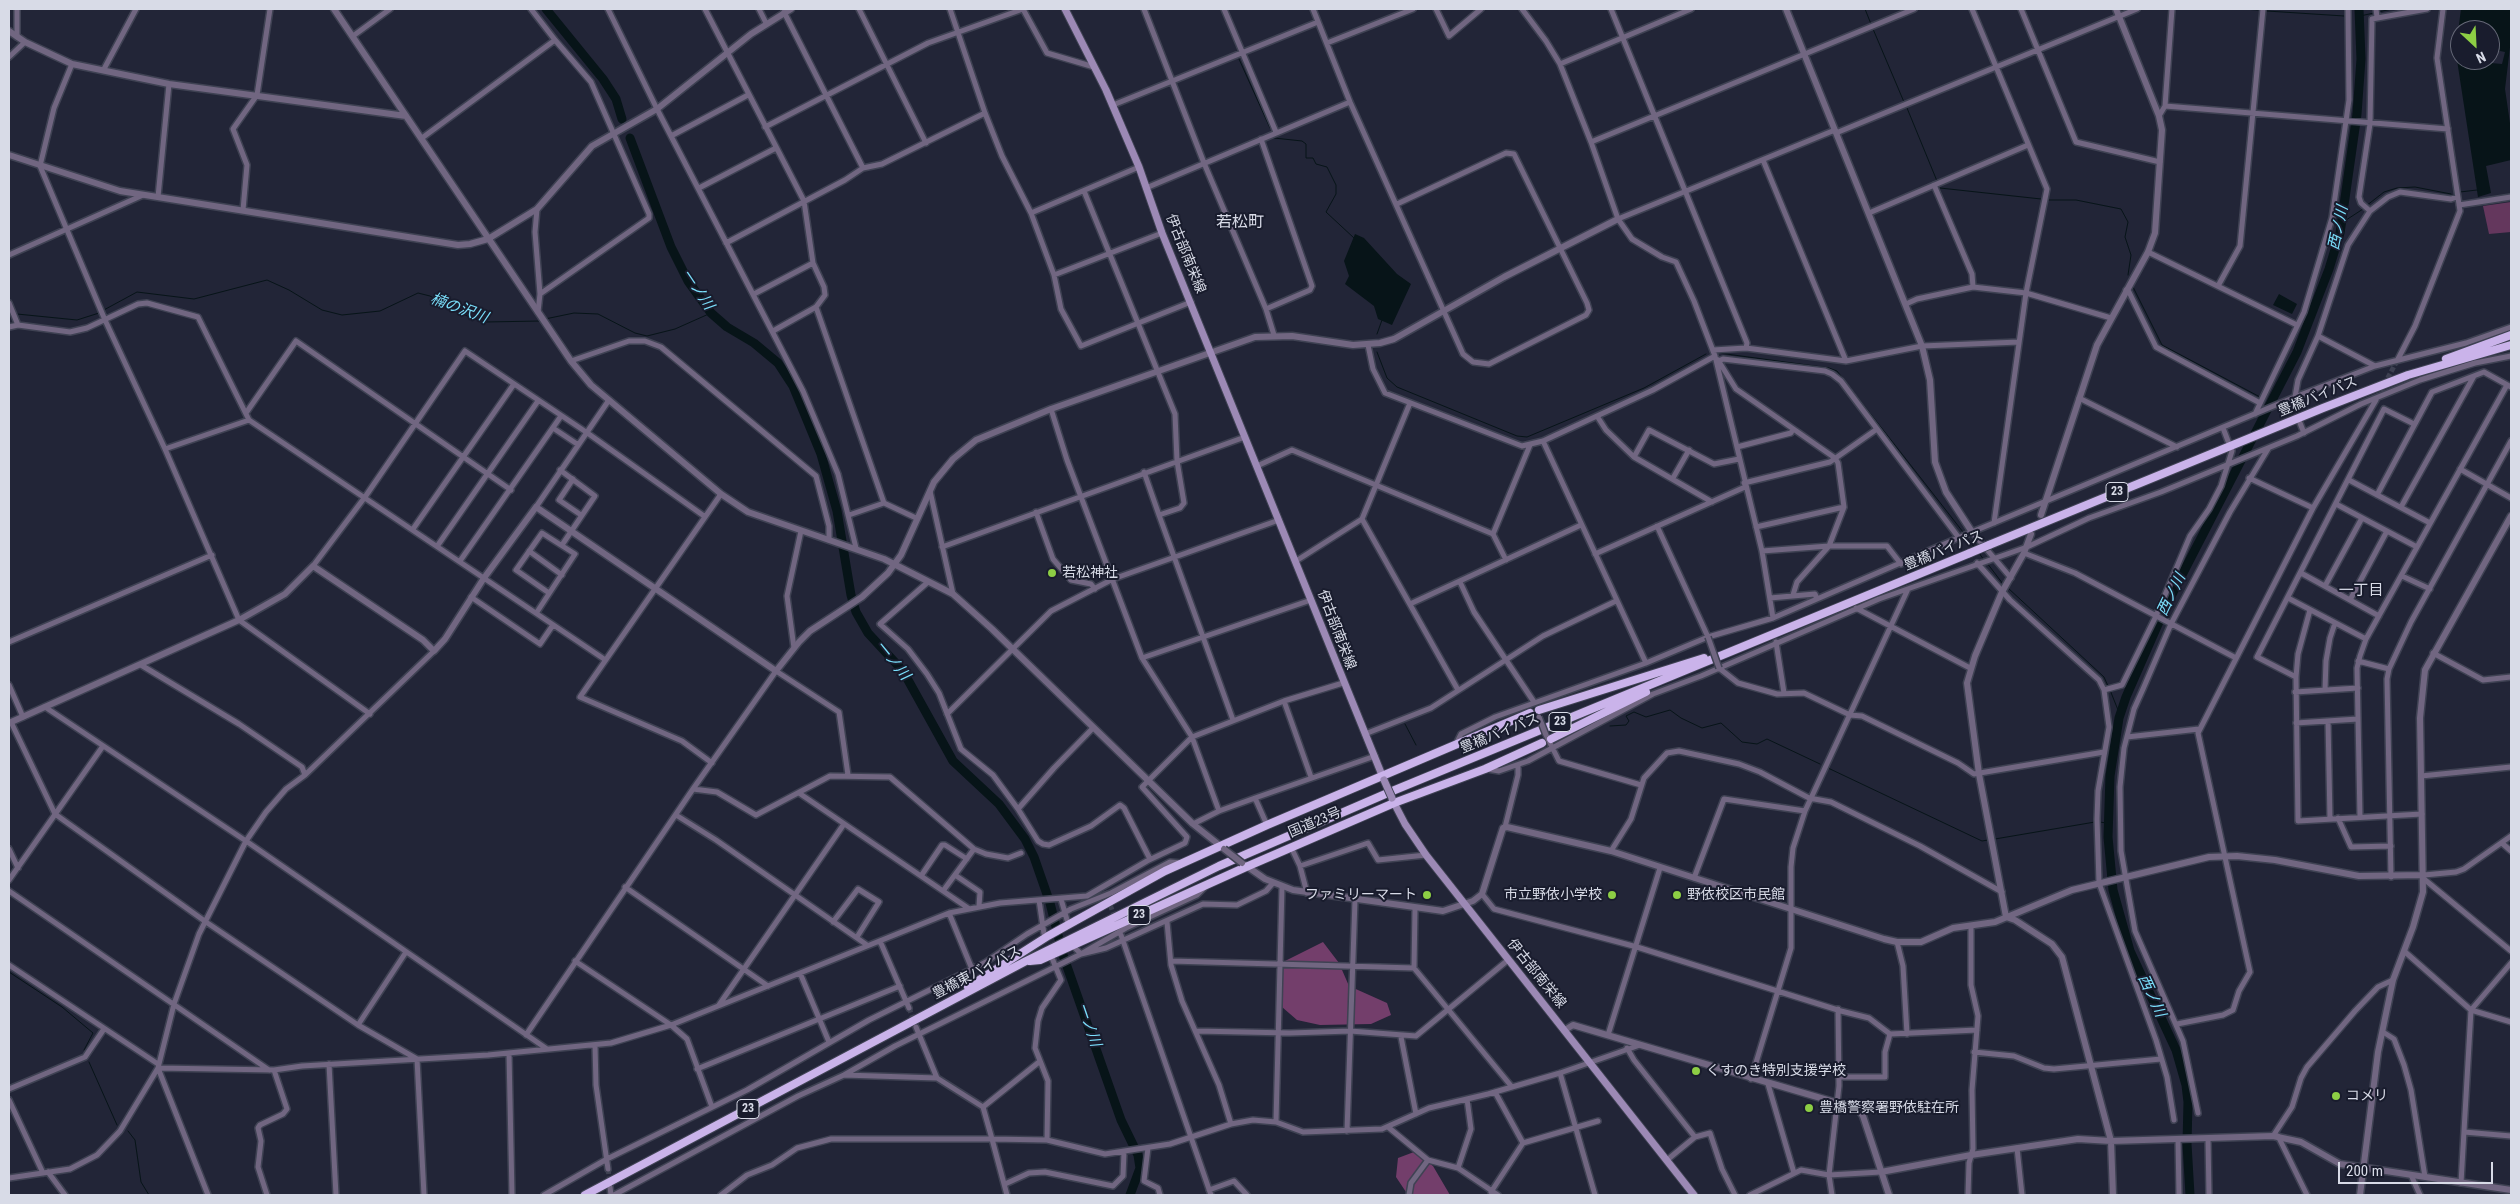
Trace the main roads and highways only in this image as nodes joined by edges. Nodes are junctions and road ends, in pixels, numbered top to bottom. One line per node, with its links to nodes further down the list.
1 (1065, 9): 11 (main road, 伊古部南栄線)
2 (2511, 334): 4 (highway, 23)
3 (2511, 345): 4 (highway, 豊橋バイパス / 23)
4 (2408, 375): 5 (highway, 豊橋バイパス / 23, bridge)
5 (1730, 652): 6 (highway, 豊橋バイパス / 23); 8 (highway, 23)
6 (1694, 667): 9 (highway, 23); 12 (highway, 豊橋バイパス / 23)
7 (1530, 713): 11 (highway, 23)
8 (1539, 713)
9 (1549, 737)
10 (1542, 743): 12 (highway, 23)
11 (1383, 778): 12 (main road, 伊古部南栄線, bridge); 14 (highway, 23)
12 (1392, 798): 13 (highway, 国道23号 / 23); 13 (highway, 23); 16 (main road, 伊古部南栄線)
13 (1072, 944): 14 (highway, 豊橋東バイパス / 23)
14 (914, 1025): 15 (highway, 豊橋東バイパス / 23)
15 (585, 1195)
16 (1694, 1195)

